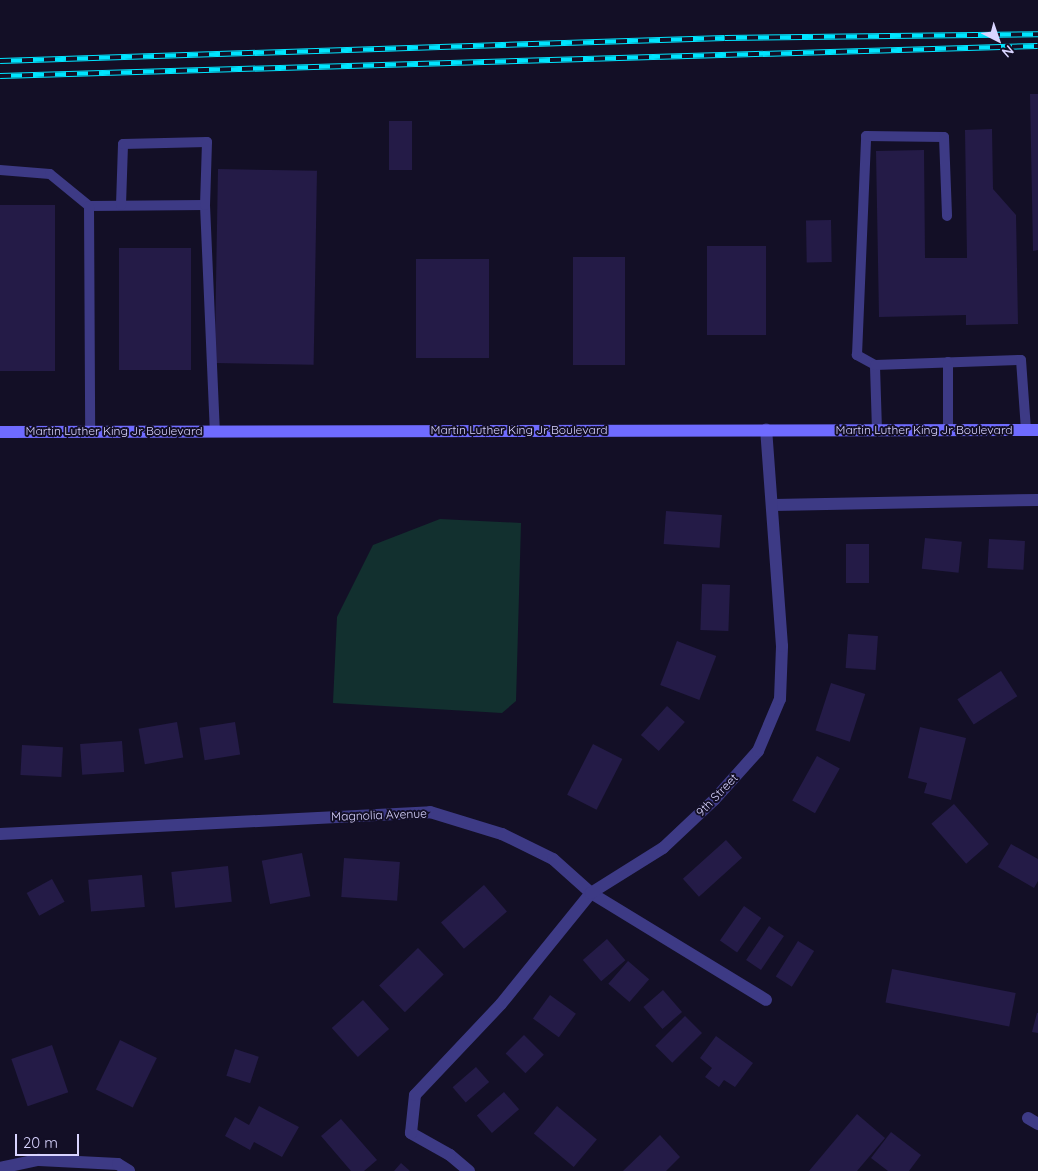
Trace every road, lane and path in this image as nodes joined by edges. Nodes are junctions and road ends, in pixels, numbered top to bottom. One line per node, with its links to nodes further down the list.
1 (0, 170): 4 (lane)
2 (121, 205): 3 (lane); 3 (lane); 4 (lane)
3 (205, 205): 8 (lane)
4 (89, 206): 13 (lane)
5 (947, 216): 7 (lane)
6 (948, 362): 7 (lane); 11 (lane); 12 (lane)
7 (875, 365): 10 (lane)
8 (215, 430): 9 (main road, Martin Luther King Jr Boulevard); 13 (main road, Martin Luther King Jr Boulevard)
9 (766, 430): 10 (main road, Martin Luther King Jr Boulevard); 16 (street, 9th Street)
10 (877, 430): 11 (main road, Martin Luther King Jr Boulevard)
11 (948, 430): 12 (main road, Martin Luther King Jr Boulevard)
12 (1032, 430)
13 (90, 431): 14 (main road, Martin Luther King Jr Boulevard)
14 (0, 432)
15 (1038, 500): 16 (street)
16 (774, 505): 18 (street, 9th Street)
17 (0, 834): 18 (street, Magnolia Avenue)
18 (591, 893): 19 (street, Magnolia Avenue); 22 (street, 9th Street)
19 (766, 1000)
20 (0, 1168): 21 (street)
21 (129, 1171)
22 (469, 1171)

